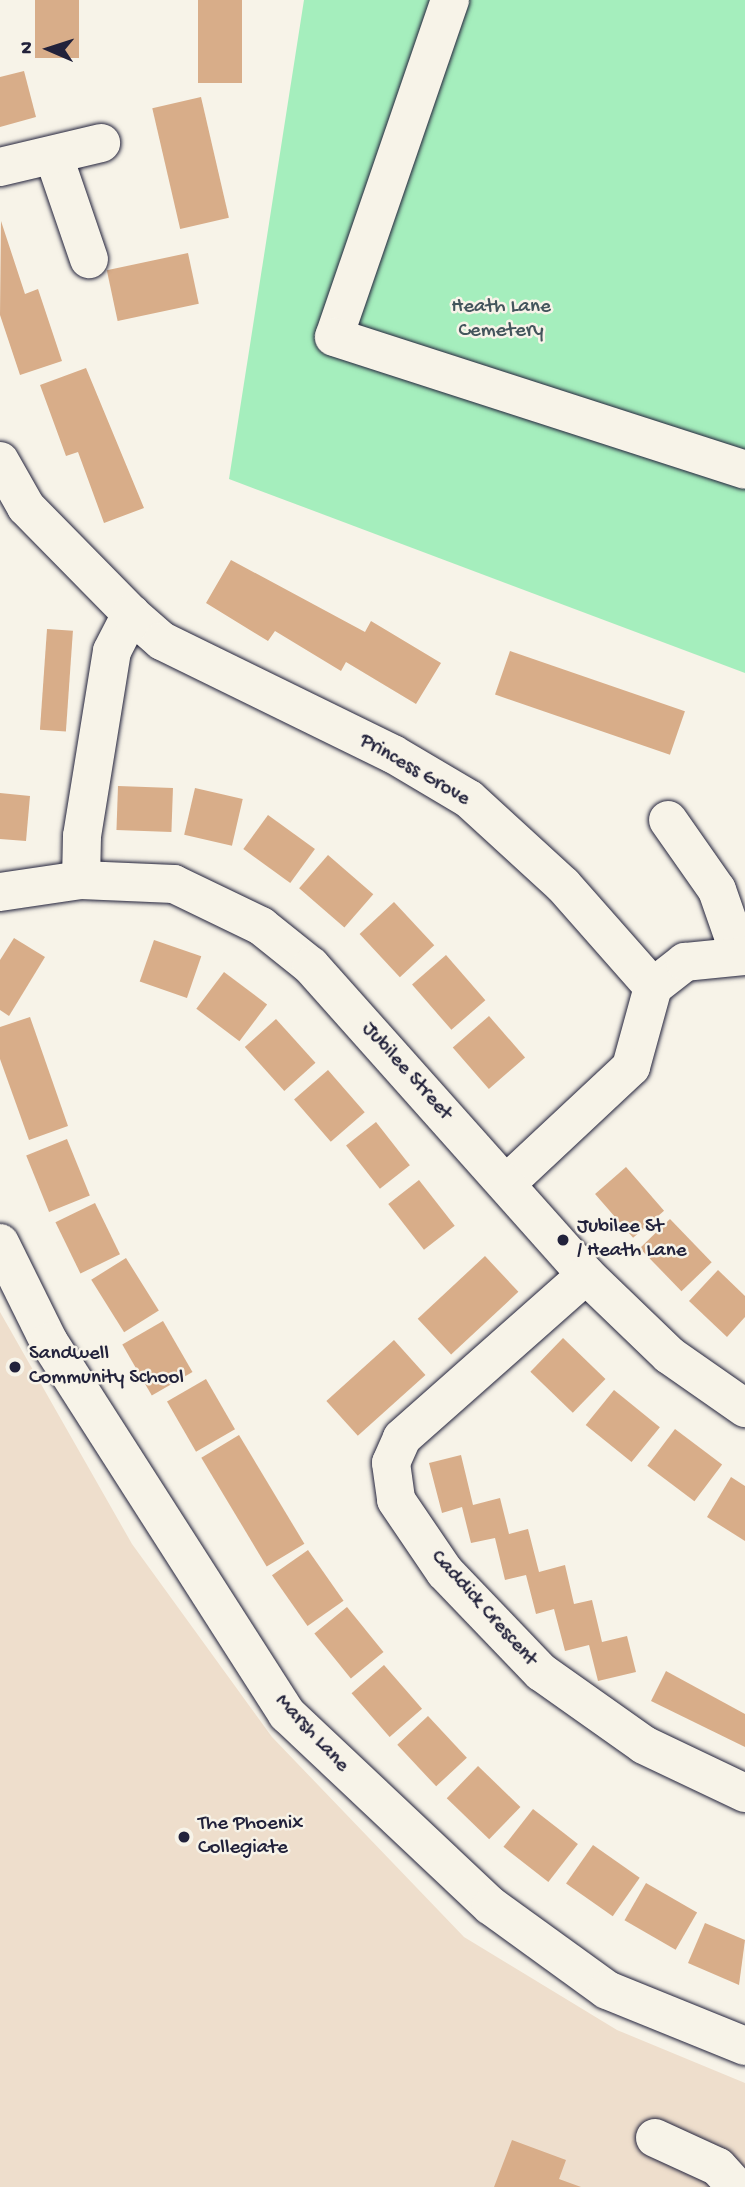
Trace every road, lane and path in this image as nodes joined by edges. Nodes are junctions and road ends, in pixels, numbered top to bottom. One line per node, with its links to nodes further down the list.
1 (450, 0): 7 (street)
2 (101, 143): 3 (street)
3 (54, 157): 4 (street); 5 (street)
4 (0, 167)
5 (89, 259)
6 (0, 461): 8 (street, Princess Grove)
7 (745, 470)
8 (131, 614): 10 (street); 13 (street, Princess Grove)
9 (668, 820): 12 (street)
10 (81, 880): 11 (street, Jubilee Street); 14 (street, Jubilee Street)
11 (0, 892)
12 (743, 956): 13 (street)
13 (653, 987): 14 (street)
14 (506, 1184): 16 (street, Jubilee Street)
15 (0, 1243): 19 (street, Marsh Lane)
16 (586, 1275): 17 (street, Jubilee Street); 18 (street, Caddick Crescent)
17 (745, 1408)
18 (745, 1793)
19 (745, 2046)
20 (655, 2138): 21 (street)
21 (736, 2187)

